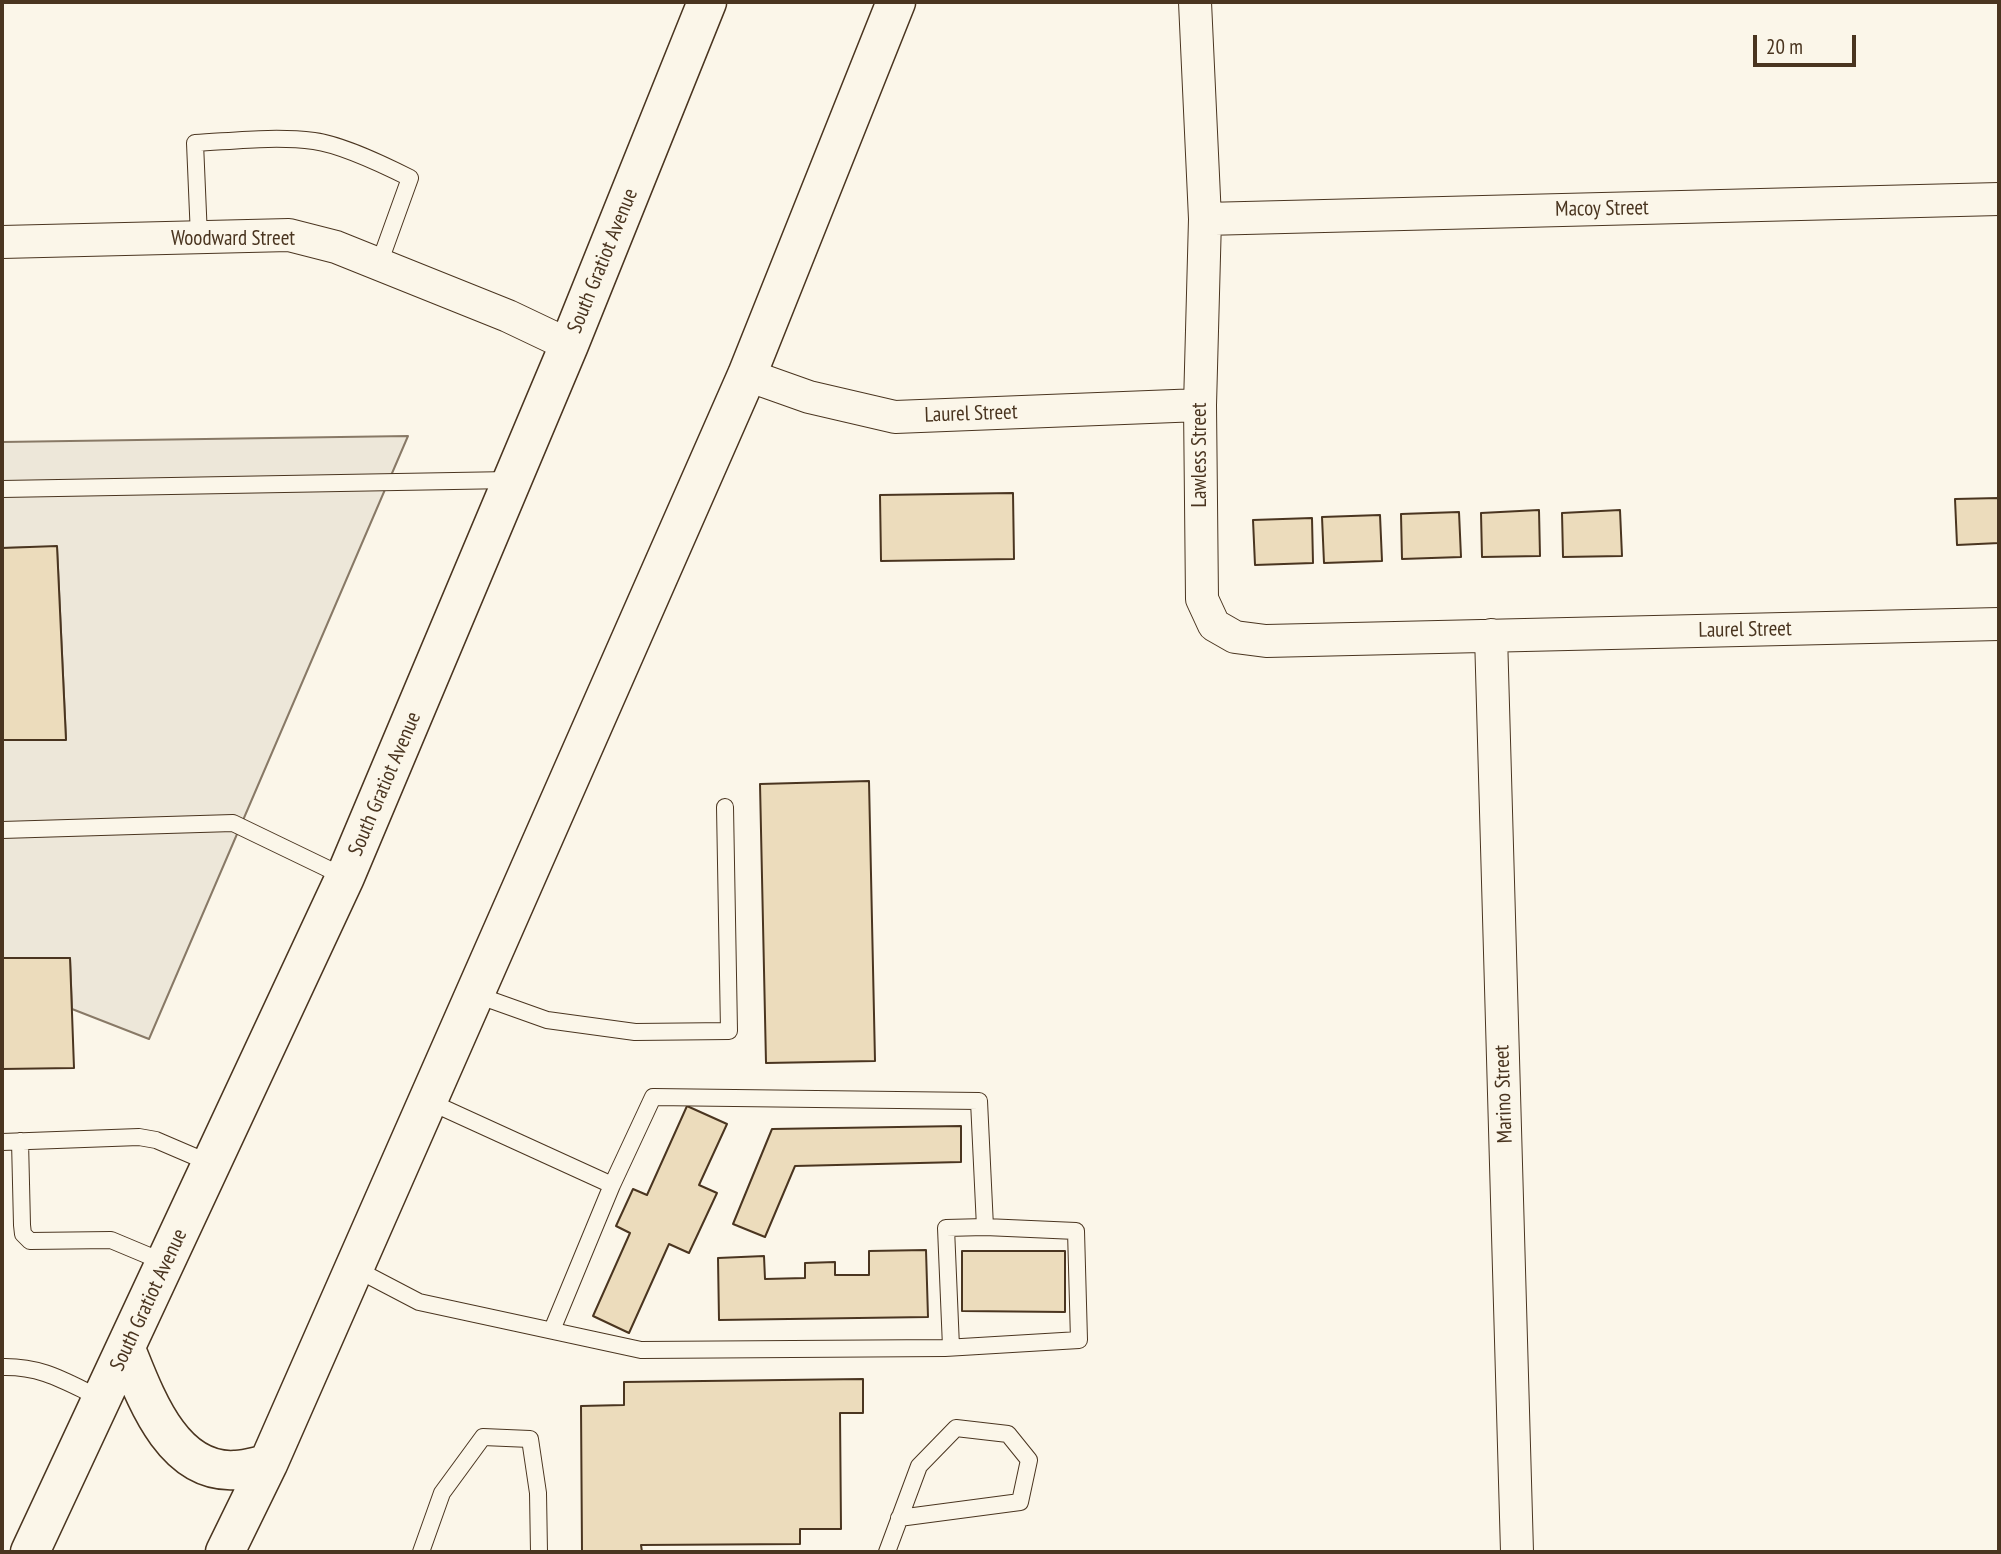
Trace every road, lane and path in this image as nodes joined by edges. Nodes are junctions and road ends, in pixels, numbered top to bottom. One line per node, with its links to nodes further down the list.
1 (707, 2): 9 (main road, South Gratiot Avenue)
2 (896, 2): 10 (main road)
3 (1195, 2): 5 (street, Lawless Street)
4 (1999, 199): 5 (street, Macoy Street)
5 (1205, 219): 11 (street, Lawless Street)
6 (199, 237): 7 (street, Woodward Street); 8 (street, Woodward Street); 8 (lane)
7 (2, 242)
8 (379, 264): 9 (street, Woodward Street)
9 (569, 345): 12 (main road, South Gratiot Avenue)
10 (747, 375): 11 (street, Laurel Street); 19 (main road)
11 (1200, 405): 15 (street, Lawless Street)
12 (513, 480): 13 (lane); 18 (main road, South Gratiot Avenue)
13 (2, 489)
14 (1999, 624): 15 (street, Laurel Street)
15 (1491, 635): 40 (street, Marino Street)
16 (725, 807): 19 (lane)
17 (2, 830): 18 (lane)
18 (345, 877): 23 (main road, South Gratiot Avenue)
19 (474, 994): 20 (main road)
20 (427, 1101): 24 (lane); 27 (main road)
21 (2, 1142): 22 (lane)
22 (20, 1142): 23 (lane); 26 (lane)
23 (212, 1164): 26 (main road, South Gratiot Avenue)
24 (612, 1185): 25 (lane); 28 (lane)
25 (985, 1227): 29 (lane); 29 (lane)
26 (166, 1263): 30 (main road, South Gratiot Avenue)
27 (354, 1268): 28 (lane); 33 (main road)
28 (552, 1331): 29 (lane)
29 (951, 1347)
30 (126, 1349): 32 (main road, South Gratiot Avenue); 33 (main road)
31 (2, 1367): 32 (lane)
32 (102, 1399): 35 (main road, South Gratiot Avenue)
33 (268, 1464): 36 (main road)
34 (899, 1518): 34 (lane); 39 (lane)
35 (30, 1552)
36 (225, 1552)
37 (421, 1552): 38 (lane)
38 (538, 1552)
39 (887, 1552)
40 (1517, 1552)

